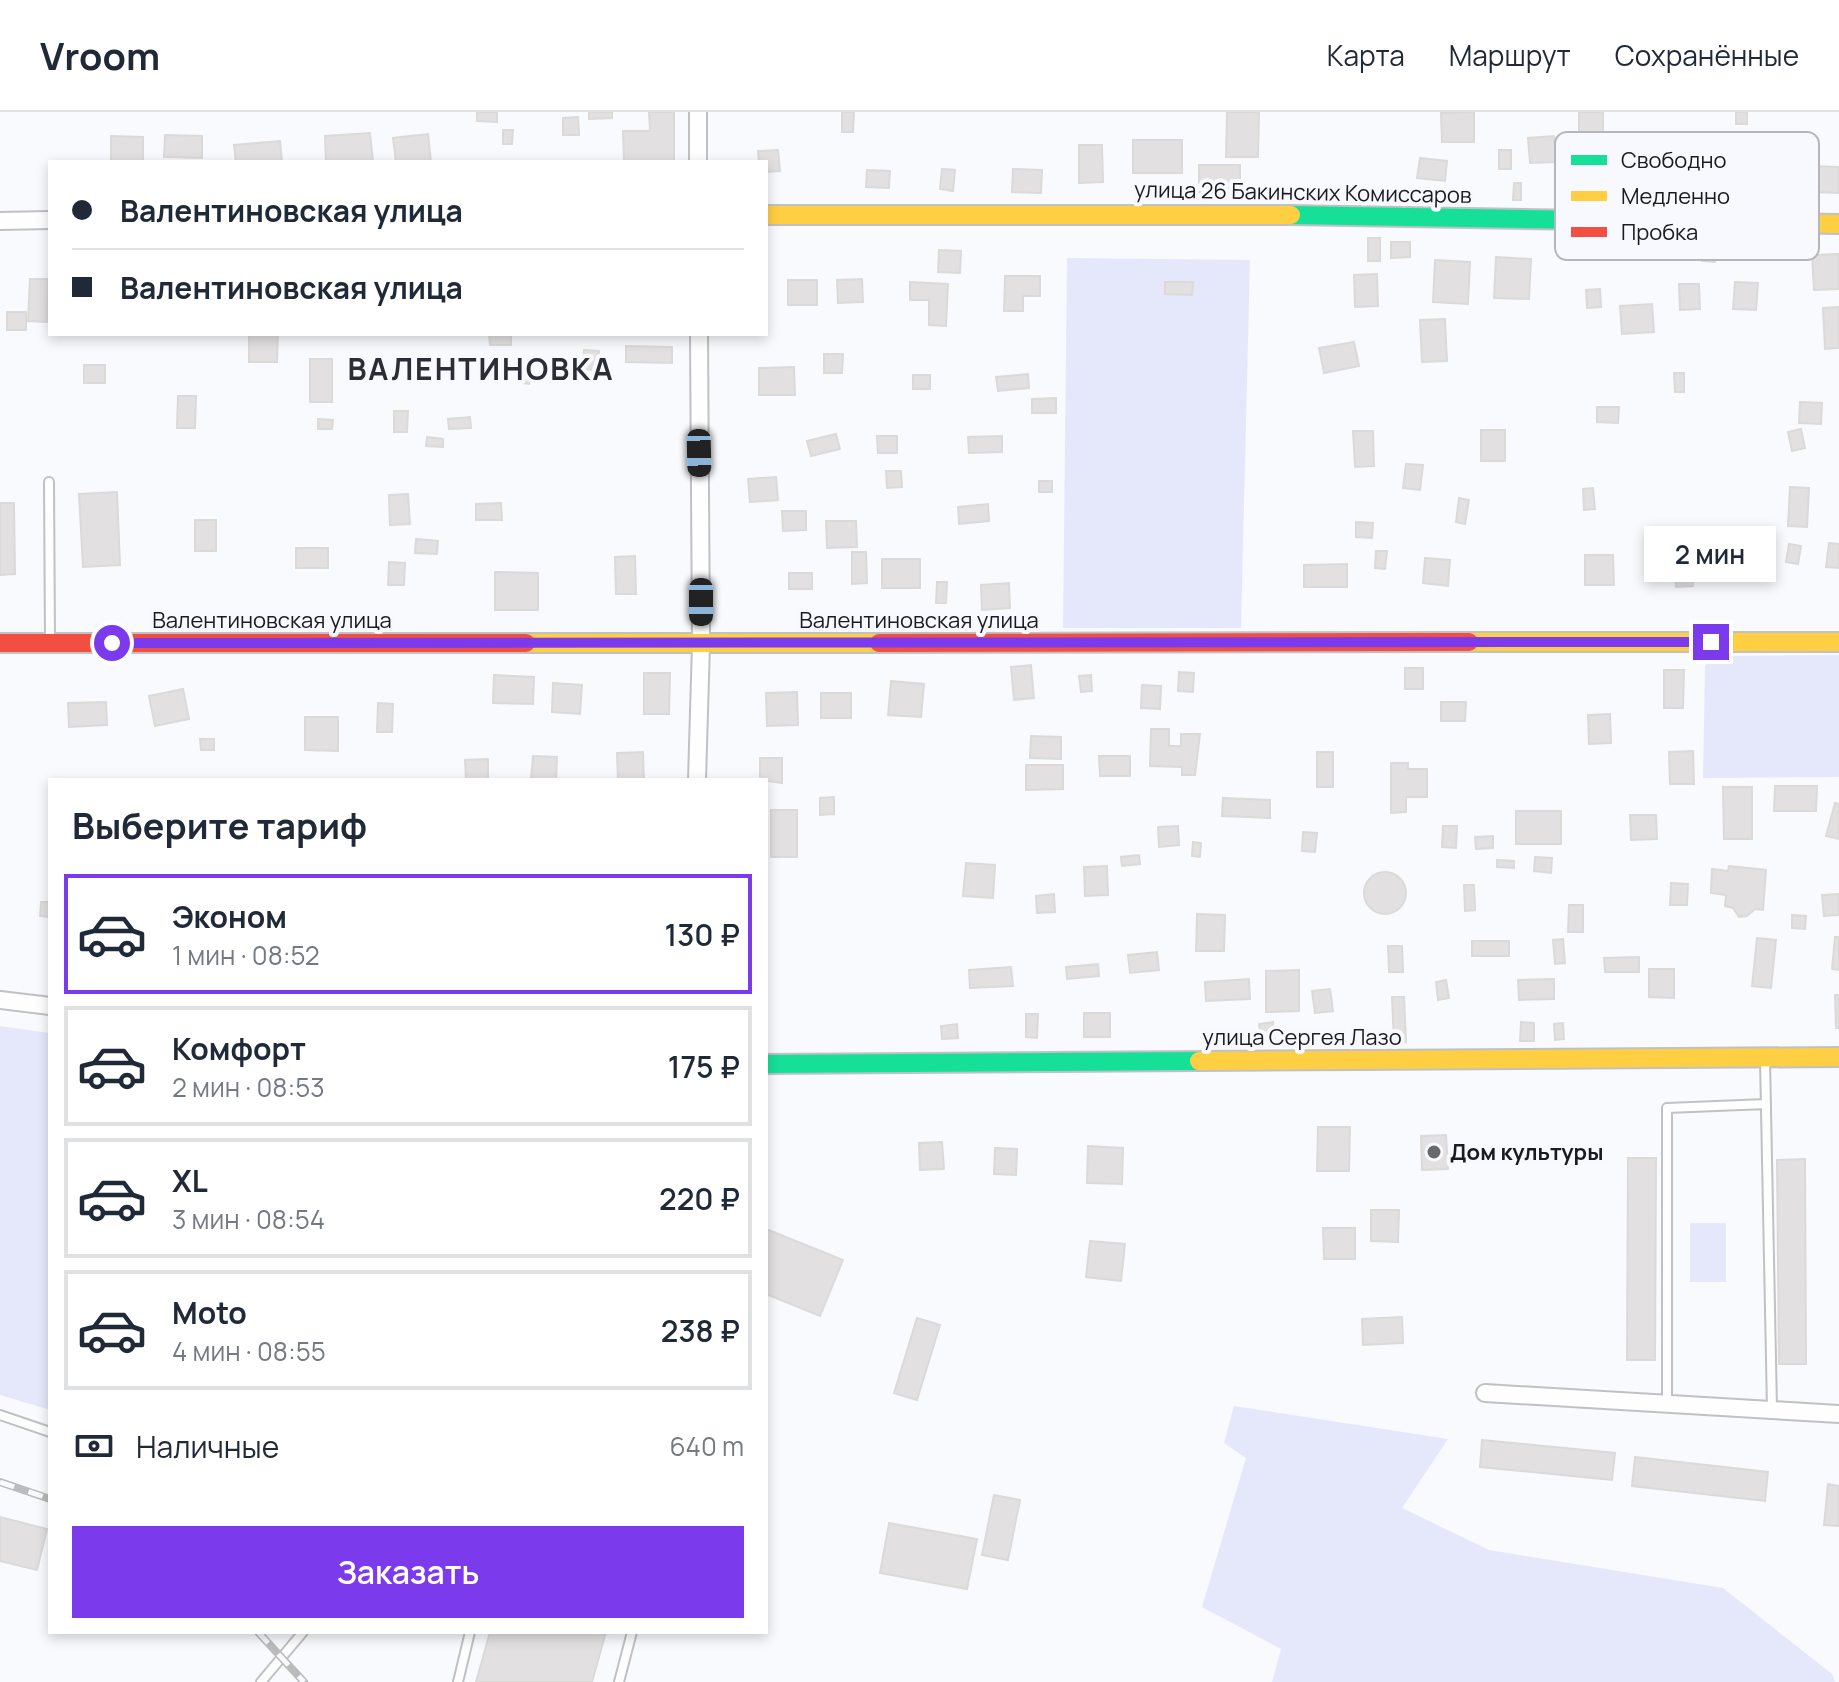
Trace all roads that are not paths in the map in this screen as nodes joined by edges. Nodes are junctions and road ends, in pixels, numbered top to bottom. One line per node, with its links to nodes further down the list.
1 (698, 112): 2 (street)
2 (698, 160)
3 (768, 215): 4 (street, улица 26 Бакинских Комиссаров)
4 (1555, 219)
5 (48, 220): 6 (street)
6 (0, 221)
7 (1819, 224): 8 (street, улица 26 Бакинских Комиссаров)
8 (1839, 224)
9 (699, 336): 14 (street)
10 (49, 482): 13 (lane)
11 (1839, 642): 14 (street, Валентиновская улица)
12 (0, 643): 13 (street, Валентиновская улица)
13 (50, 643): 14 (street, Валентиновская улица)
14 (701, 644): 15 (street)
15 (697, 778)
16 (0, 1000): 17 (street)
17 (48, 1006)
18 (1839, 1057): 19 (street, улица Сергея Лазо)
19 (1764, 1058): 20 (street, улица Сергея Лазо); 21 (lane)
20 (768, 1064)
21 (1766, 1104): 23 (lane); 24 (lane)
22 (1485, 1393): 23 (street)
23 (1667, 1404): 24 (street)
24 (1772, 1410): 25 (street)
25 (1839, 1414)
26 (0, 1415): 27 (lane)
27 (48, 1431)
28 (301, 1634): 31 (lane)
29 (470, 1634): 32 (lane)
30 (631, 1634): 33 (lane)
31 (261, 1682)
32 (458, 1682)
33 (619, 1682)

